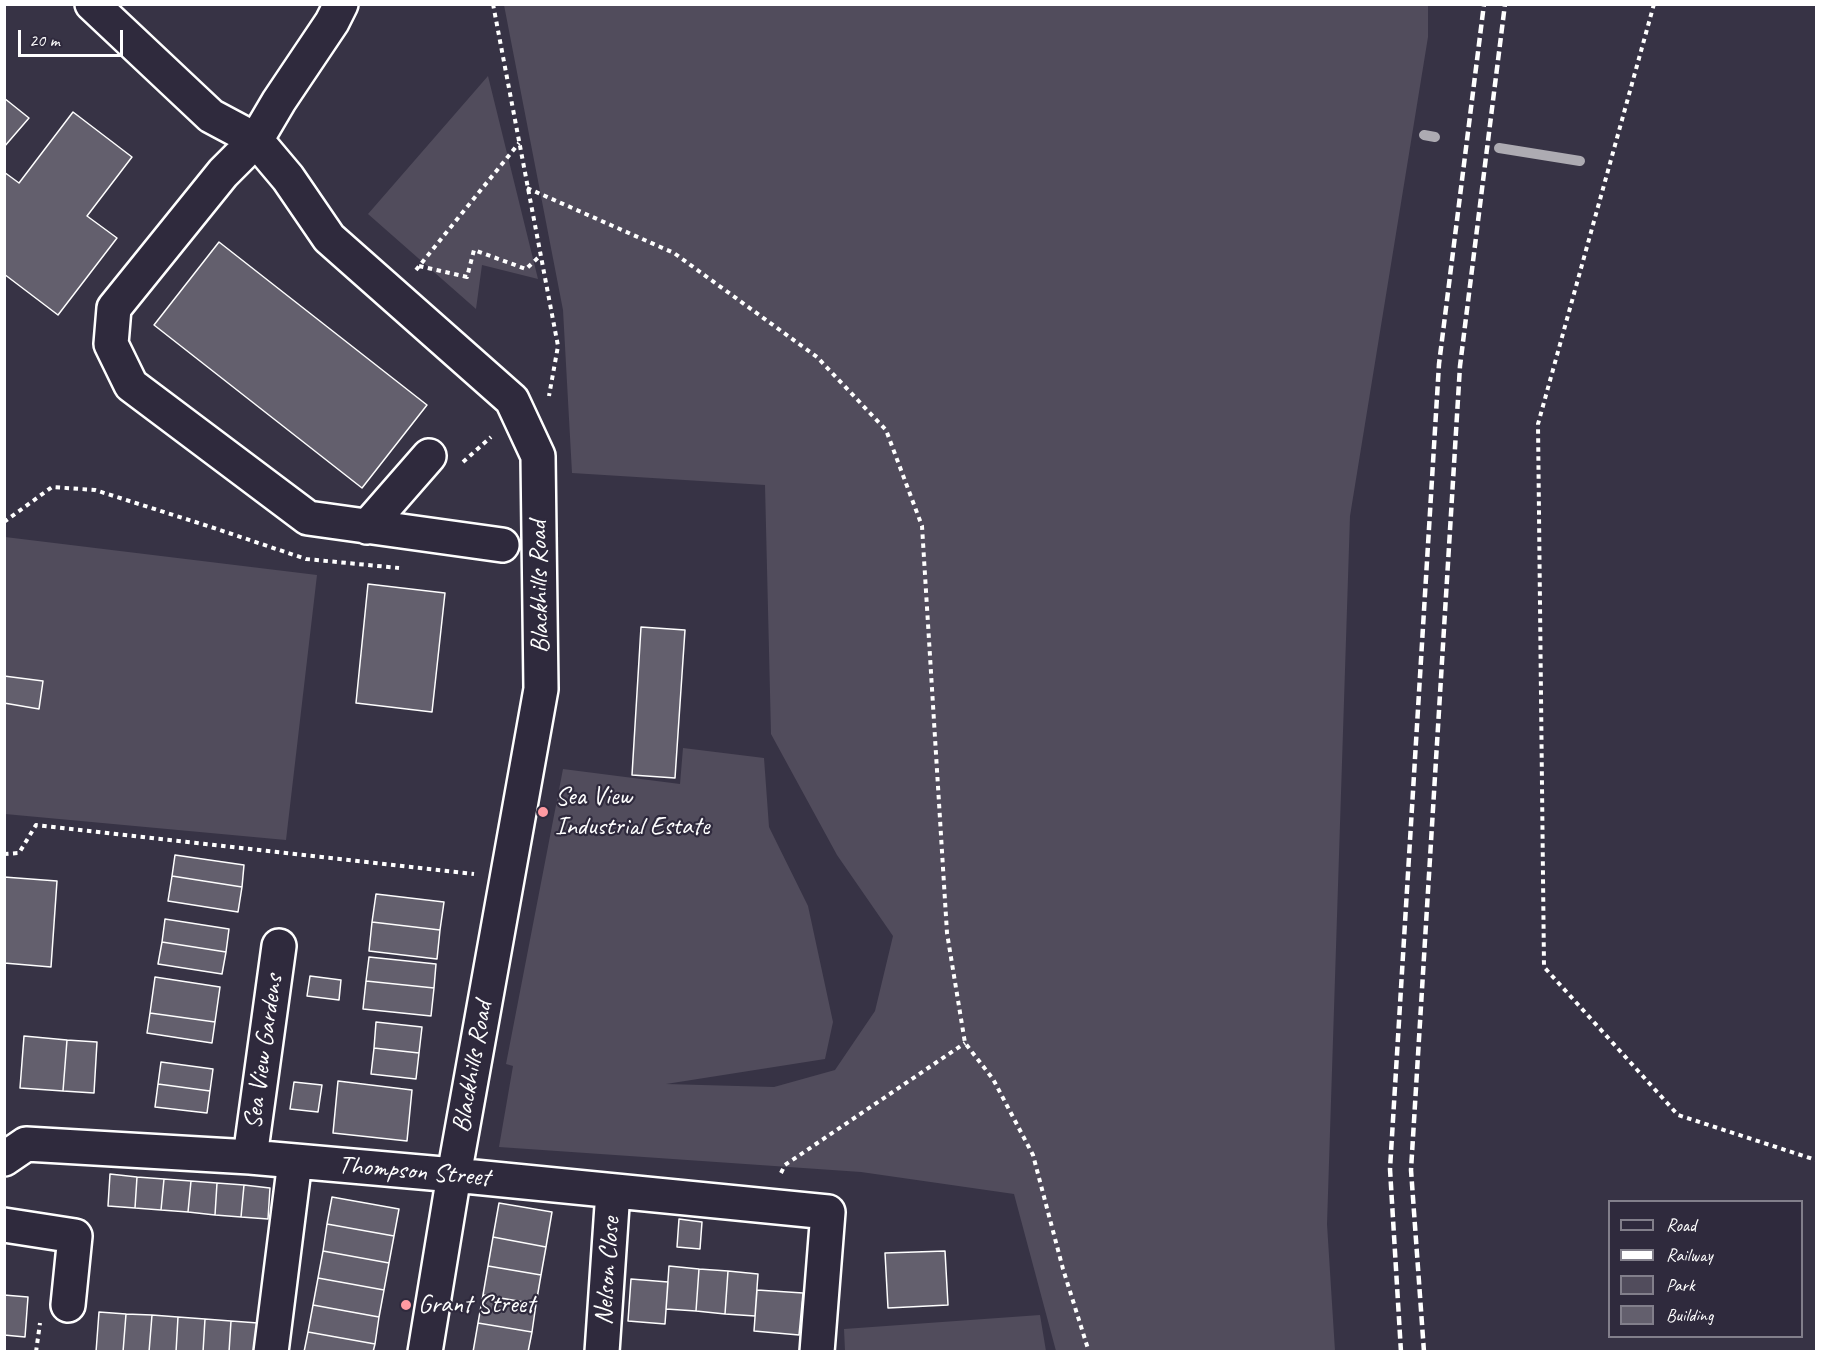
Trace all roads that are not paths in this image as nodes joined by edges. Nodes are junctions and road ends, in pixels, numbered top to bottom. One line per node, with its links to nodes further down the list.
1 (92, 4): 3 (street, Blackhills Road)
2 (341, 4): 3 (street)
3 (256, 140): 5 (street); 11 (street, Blackhills Road)
4 (429, 456): 5 (street)
5 (367, 526): 6 (street)
6 (502, 545)
7 (279, 946): 8 (street, Sea View Gardens)
8 (250, 1157): 9 (street, Thompson Street); 10 (street, Thompson Street)
9 (4, 1159)
10 (295, 1161): 11 (street, Thompson Street); 15 (street)
11 (454, 1175): 12 (street, Thompson Street); 16 (street, Blackhills Road)
12 (613, 1191): 17 (street, Nelson Close); 18 (street, Thompson Street)
13 (4, 1225): 14 (street)
14 (68, 1305)
15 (271, 1352)
16 (425, 1352)
17 (602, 1352)
18 (817, 1352)

